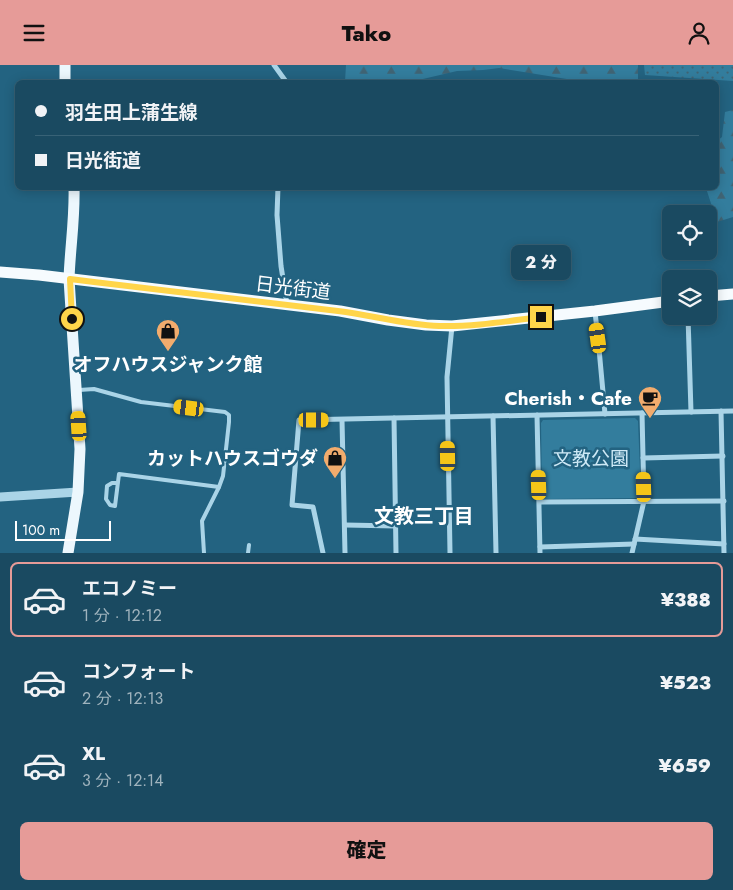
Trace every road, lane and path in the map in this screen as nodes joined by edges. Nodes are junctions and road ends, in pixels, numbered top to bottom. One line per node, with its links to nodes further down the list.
1 (65, 65): 3 (main road)
2 (274, 65): 4 (street)
3 (65, 80)
4 (284, 80)
5 (74, 190): 8 (main road)
6 (278, 190): 12 (street)
7 (0, 272): 8 (highway, 日光街道)
8 (70, 279): 12 (highway, 日光街道); 16 (main road)
9 (733, 294): 10 (highway)
10 (717, 296)
11 (662, 302): 13 (highway, 日光街道)
12 (288, 305): 15 (highway, 日光街道)
13 (595, 311): 15 (highway, 日光街道); 21 (street)
14 (688, 325): 19 (street)
15 (452, 326): 24 (street)
16 (77, 389): 30 (lane); 31 (main road)
17 (721, 411): 18 (street); 19 (street); 27 (street)
18 (733, 411)
19 (691, 412): 20 (street)
20 (642, 413): 21 (street); 28 (street)
21 (605, 414): 22 (street)
22 (537, 415): 23 (street); 35 (street)
23 (493, 416): 24 (street); 49 (street)
24 (447, 417): 25 (street); 48 (street)
25 (394, 419): 26 (street); 37 (street)
26 (342, 420): 36 (street); 45 (street)
27 (723, 456): 28 (street); 34 (street)
28 (643, 458): 33 (street)
29 (118, 483): 29 (lane); 30 (lane)
30 (219, 487): 43 (lane)
31 (78, 493): 32 (street); 42 (main road)
32 (0, 497)
33 (644, 501): 34 (street); 35 (street); 38 (street)
34 (724, 501): 39 (street)
35 (540, 502): 41 (street)
36 (345, 525): 37 (street); 46 (street)
37 (396, 525): 47 (street)
38 (634, 541): 39 (street); 41 (street); 50 (street)
39 (724, 544): 51 (street)
40 (249, 545): 44 (lane)
41 (540, 550)
42 (68, 553)
43 (204, 553)
44 (248, 553)
45 (323, 553)
46 (345, 553)
47 (396, 553)
48 (450, 553)
49 (496, 553)
50 (632, 553)
51 (724, 553)

